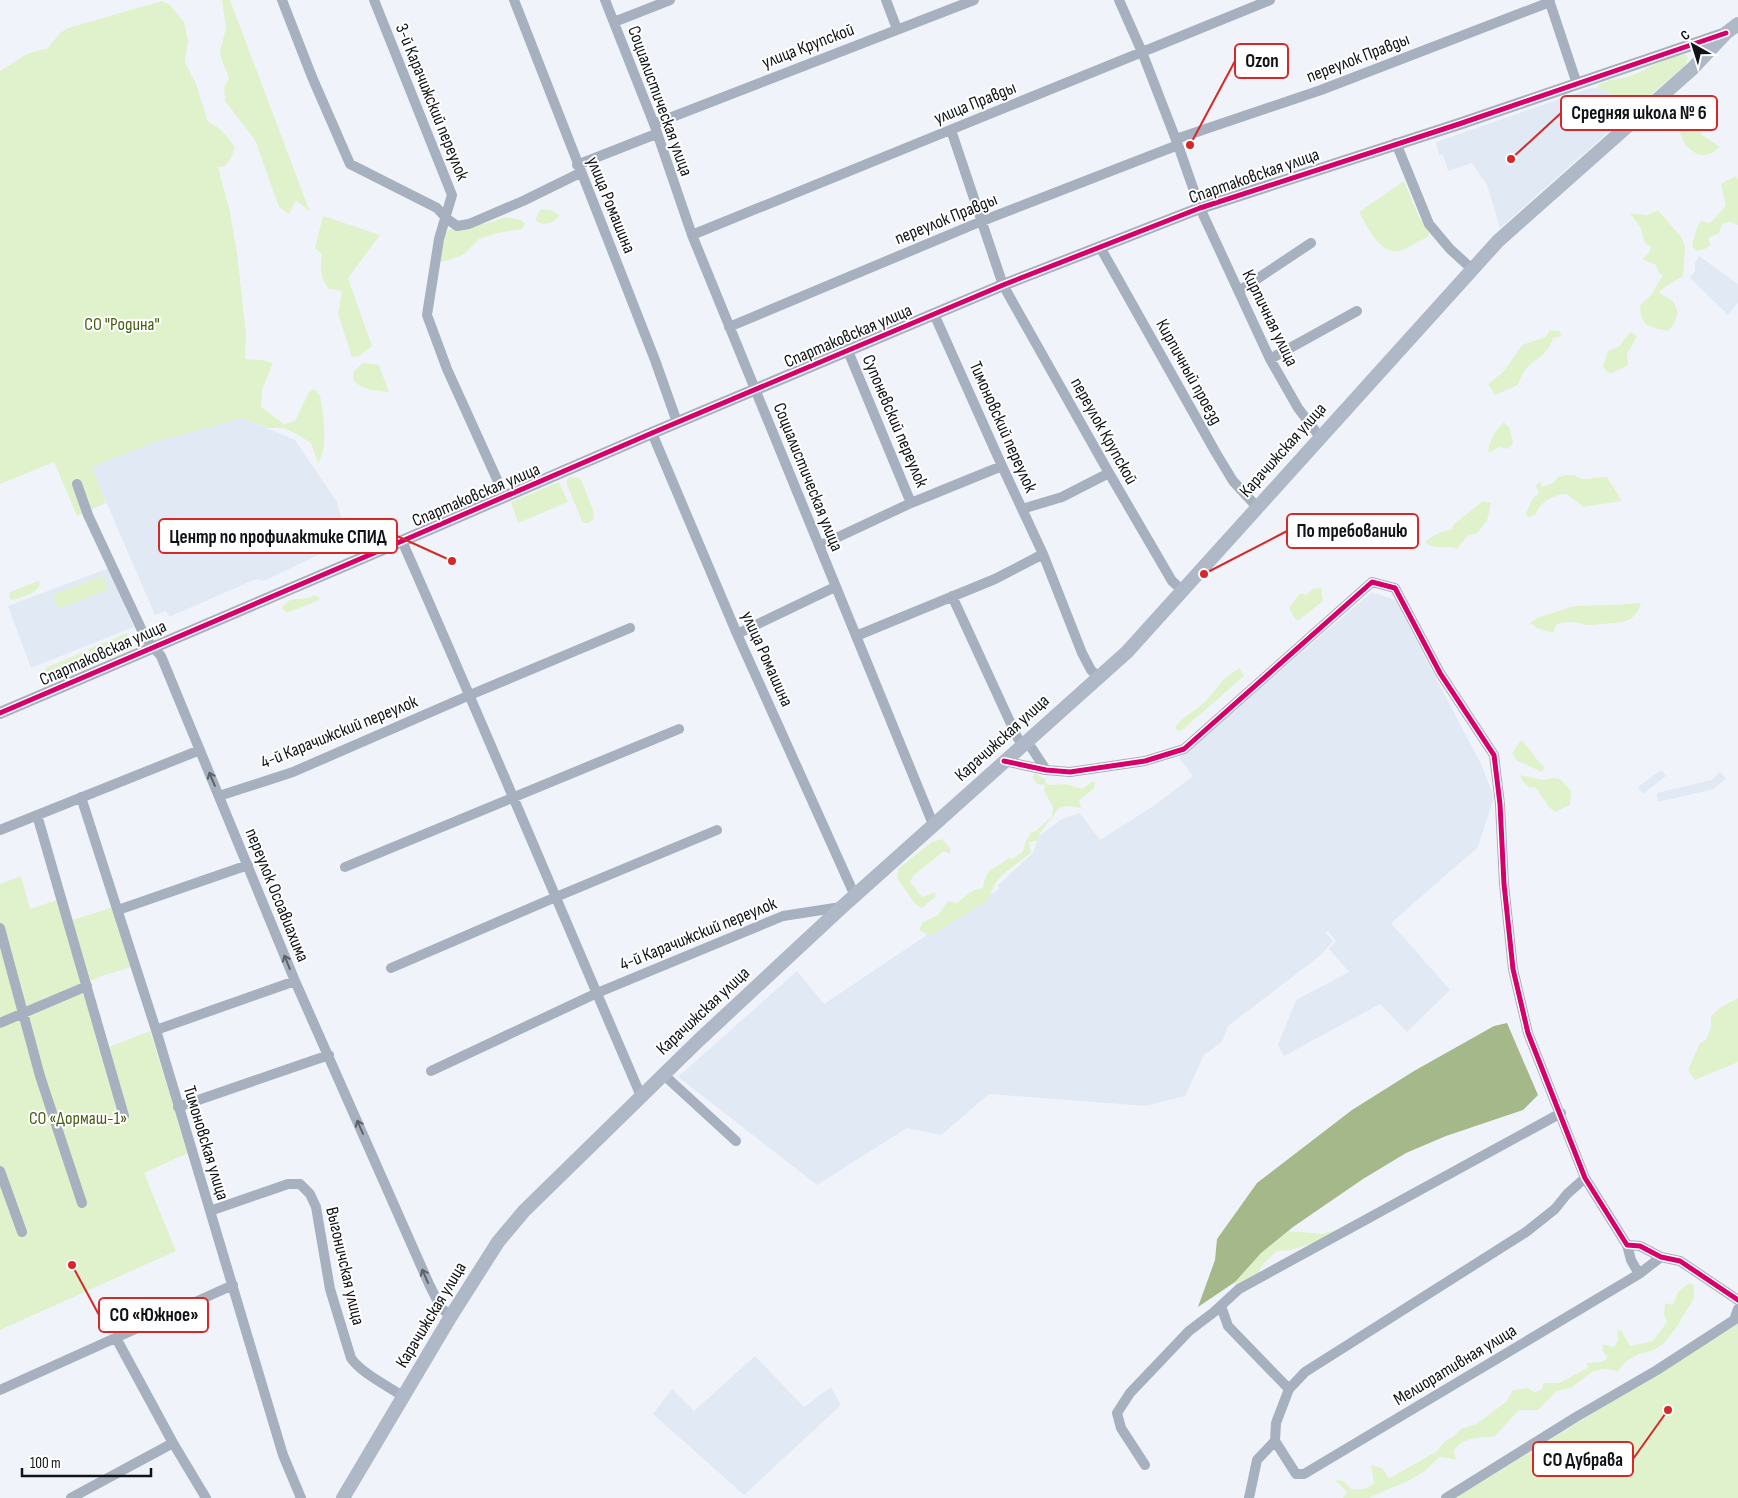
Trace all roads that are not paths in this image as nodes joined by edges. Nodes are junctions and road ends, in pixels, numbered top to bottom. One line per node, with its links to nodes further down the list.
1 (282, 0): 23 (street)
2 (374, 0): 23 (street, 3-й Карачижский переулок)
3 (514, 0): 21 (street, улица Ромашина)
4 (605, 0): 11 (street, Социалистическая улица)
5 (670, 0): 11 (street)
6 (886, 0): 13 (street)
7 (974, 0): 13 (street, улица Крупской)
8 (1119, 0): 15 (street, Кирпичная улица)
9 (1270, 0): 15 (street, улица Правды)
10 (1550, 1): 16 (street); 19 (street, переулок Правды)
11 (614, 22): 17 (street, Социалистическая улица)
12 (1738, 24): 14 (main road, Спартаковская улица)
13 (897, 29): 17 (street, улица Крупской)
14 (1726, 33): 16 (street, Спартаковская улица); 28 (main road, Карачижская улица)
15 (1142, 52): 18 (street, улица Правды); 19 (street, Кирпичная улица)
16 (1577, 84): 20 (street, Спартаковская улица)
17 (655, 129): 21 (street, улица Крупской); 25 (street, Социалистическая улица)
18 (951, 130): 24 (street, переулок Крупской); 25 (street, улица Правды)
19 (1177, 142): 22 (street, Кирпичная улица); 24 (street, переулок Правды)
20 (1396, 143): 22 (street, Спартаковская улица); 28 (street)
21 (579, 169): 23 (street, улица Крупской); 37 (street, улица Ромашина)
22 (1200, 208): 27 (street, Спартаковская улица); 30 (street, Кирпичная улица)
23 (446, 218): 43 (street)
24 (982, 221): 29 (street, переулок Крупской); 33 (street, переулок Правды)
25 (692, 235): 33 (street, Социалистическая улица)
26 (1311, 243): 30 (street)
27 (1100, 247): 29 (street, Спартаковская улица); 45 (street, Кирпичный проезд)
28 (1472, 269): 39 (main road, Карачижская улица)
29 (1003, 284): 32 (street, Спартаковская улица); 41 (street, переулок Крупской)
30 (1239, 291): 35 (street, Кирпичная улица)
31 (1357, 312): 35 (street)
32 (934, 314): 34 (street, Спартаковская улица); 40 (street, Тимоновский переулок)
33 (729, 327): 36 (street, Социалистическая улица)
34 (848, 351): 36 (street, Спартаковская улица); 44 (street, Супоневский переулок)
35 (1270, 359): 39 (street, Кирпичная улица)
36 (755, 390): 37 (street, Спартаковская улица); 48 (street, Социалистическая улица)
37 (677, 422): 38 (street, Спартаковская улица)
38 (652, 433): 43 (street, Спартаковская улица); 54 (street, улица Ромашина)
39 (1320, 437): 45 (main road, Карачижская улица)
40 (1002, 466): 44 (street); 46 (street, Тимоновский переулок)
41 (1109, 473): 46 (street); 51 (street, переулок Крупской)
42 (77, 484): 56 (street, переулок Осоавиахима)
43 (505, 497): 47 (street, Спартаковская улица)
44 (911, 503): 48 (street)
45 (1257, 507): 51 (main road, Карачижская улица)
46 (1022, 509): 49 (street, Тимоновский переулок)
47 (402, 541): 56 (street, Спартаковская улица); 58 (street)
48 (819, 546): 50 (street, Социалистическая улица)
49 (1043, 554): 52 (street); 57 (street, Тимоновский переулок)
50 (834, 587): 54 (street); 55 (street, Социалистическая улица)
51 (1182, 590): 57 (main road, Карачижская улица)
52 (952, 596): 55 (street); 61 (street)
53 (630, 628): 58 (street, 4-й Карачижский переулок)
54 (737, 634): 74 (street, улица Ромашина)
55 (856, 636): 69 (street, Социалистическая улица)
56 (153, 646): 59 (street, Спартаковская улица); 62 (street, переулок Осоавиахима)
57 (1098, 677): 61 (main road, Карачижская улица)
58 (470, 695): 65 (street, 4-й Карачижский переулок); 67 (street)
59 (0, 713)
60 (679, 729): 67 (street)
61 (1025, 743): 63 (main road, Карачижская улица); 64 (street)
62 (200, 750): 65 (street, переулок Осоавиахима, one-way to 62); 66 (street)
63 (1004, 761): 64 (street); 69 (main road, Карачижская улица)
64 (1046, 770): 91 (street)
65 (220, 796): 72 (street, переулок Осоавиахима)
66 (81, 797): 68 (street); 77 (street, Тимоновская улица)
67 (514, 798): 73 (street); 75 (street)
68 (37, 815): 70 (street); 81 (street)
69 (933, 824): 74 (main road, Карачижская улица)
70 (0, 830)
71 (717, 830): 75 (street)
72 (248, 865): 77 (street); 80 (street, переулок Осоавиахима, one-way to 72)
73 (345, 867)
74 (855, 896): 76 (main road, Карачижская улица)
75 (556, 897): 79 (street); 82 (street)
76 (842, 907): 82 (street, 4-й Карачижский переулок); 88 (main road, Карачижская улица)
77 (118, 910): 85 (street, Тимоновская улица)
78 (0, 928): 83 (street)
79 (391, 968)
80 (295, 981): 85 (street); 86 (street, переулок Осоавиахима)
81 (87, 986): 83 (street); 92 (street)
82 (597, 993): 87 (street, 4-й Карачижский переулок); 89 (street)
83 (24, 1012): 84 (street); 96 (street)
84 (0, 1023)
85 (156, 1030): 90 (street, Тимоновская улица)
86 (329, 1055): 90 (street); 106 (street, переулок Осоавиахима, one-way to 86)
87 (431, 1071)
88 (664, 1075): 89 (main road, Карачижская улица); 93 (street)
89 (642, 1096): 106 (main road, Карачижская улица)
90 (178, 1107): 97 (street, Тимоновская улица)
91 (1561, 1113): 95 (street); 104 (street)
92 (124, 1116)
93 (736, 1141)
94 (0, 1171): 98 (street)
95 (1585, 1178): 99 (street); 108 (street)
96 (82, 1203)
97 (210, 1211): 102 (street, Тимоновская улица); 110 (street, Выгоничская улица)
98 (22, 1232)
99 (1627, 1245): 100 (street); 101 (street)
100 (1662, 1257): 101 (street, Мелиоративная улица); 103 (street)
101 (1640, 1274): 111 (street, Мелиоративная улица)
102 (233, 1285): 107 (street); 116 (street, Тимоновская улица)
103 (1738, 1300)
104 (1221, 1306): 108 (street); 113 (street)
105 (1738, 1309): 119 (street)
106 (451, 1316): 110 (main road, Карачижская улица)
107 (116, 1338): 109 (street); 112 (street)
108 (1289, 1389): 111 (street)
109 (0, 1390)
110 (404, 1397): 117 (main road, Карачижская улица)
111 (1275, 1441): 118 (street)
112 (173, 1443): 114 (street); 115 (street)
113 (1145, 1465)
114 (72, 1498)
115 (206, 1498)
116 (301, 1498)
117 (343, 1498)
118 (1249, 1498)
119 (1446, 1498)

